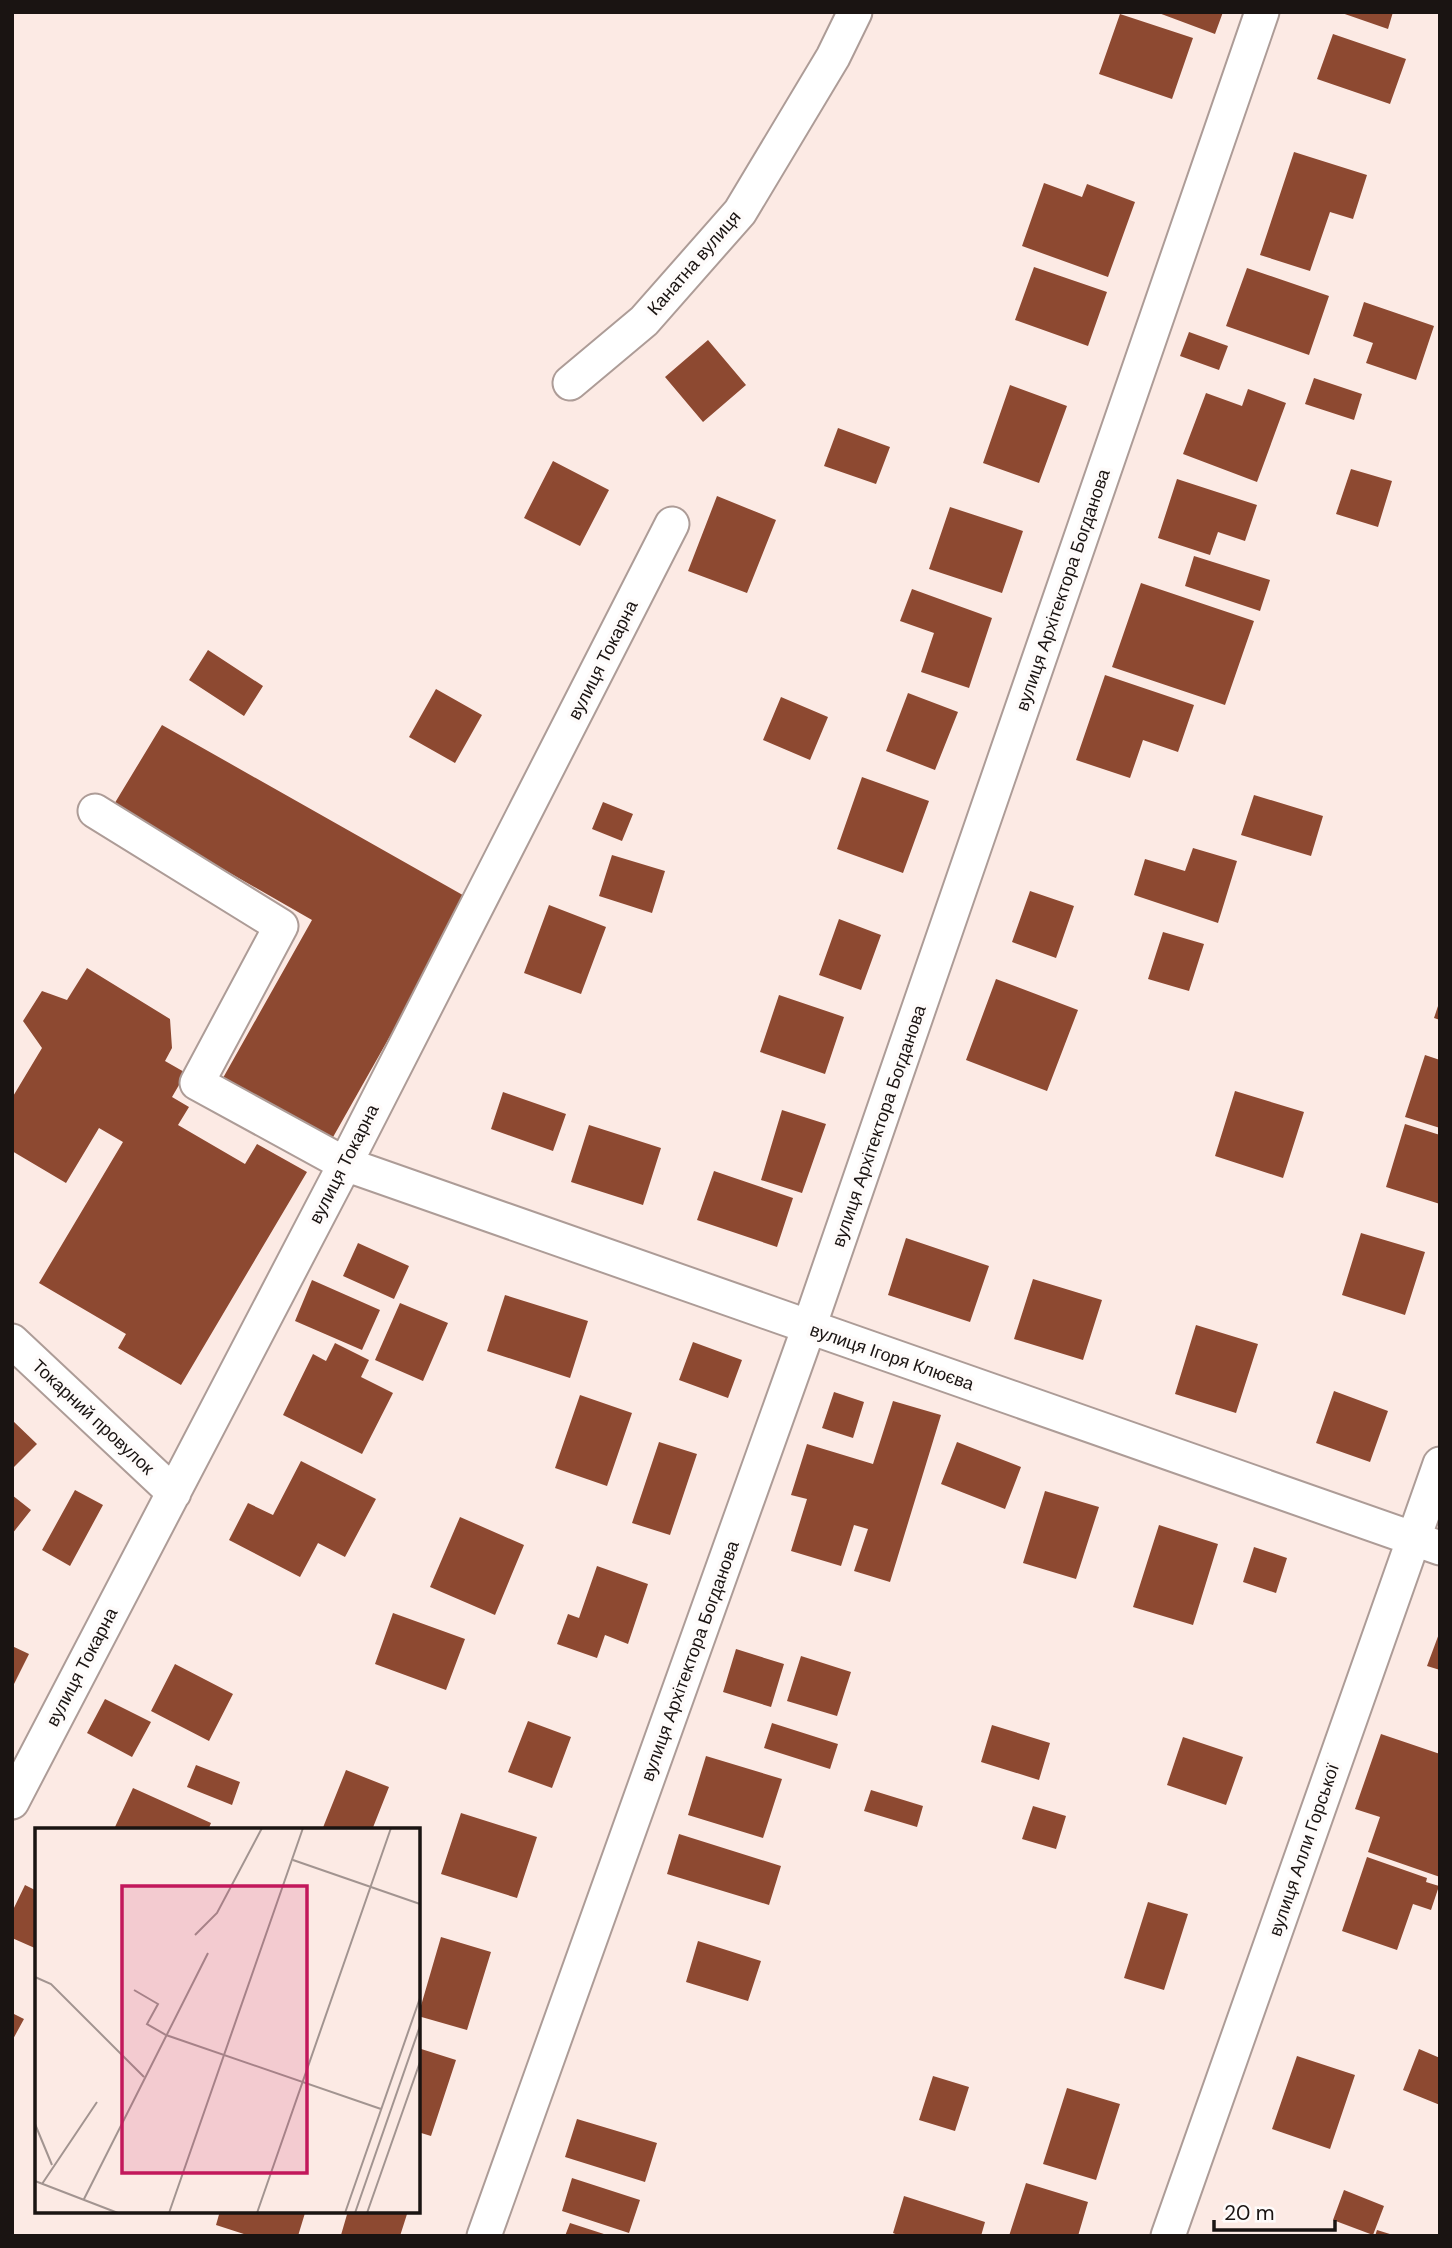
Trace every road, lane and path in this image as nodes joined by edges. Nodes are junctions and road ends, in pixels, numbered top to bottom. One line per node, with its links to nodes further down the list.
1 (855, 12): 3 (street, Канатна вулиця)
2 (1262, 12): 7 (street, вулиця Архітектора Богданова)
3 (570, 383)
4 (672, 524): 6 (street, вулиця Токарна)
5 (95, 811): 6 (street, вулиця Ігоря Клюєва)
6 (345, 1164): 7 (street, вулиця Ігоря Клюєва); 10 (street, вулиця Токарна)
7 (809, 1328): 11 (street, вулиця Ігоря Клюєва); 13 (street, вулиця Архітектора Богданова)
8 (12, 1341): 10 (street, Токарний провулок)
9 (1440, 1464): 11 (street, вулиця Алли Горської)
10 (174, 1493): 12 (street, вулиця Токарна)
11 (1427, 1544): 14 (street, вулиця Алли Горської)
12 (12, 1802)
13 (484, 2236)
14 (1168, 2236)

